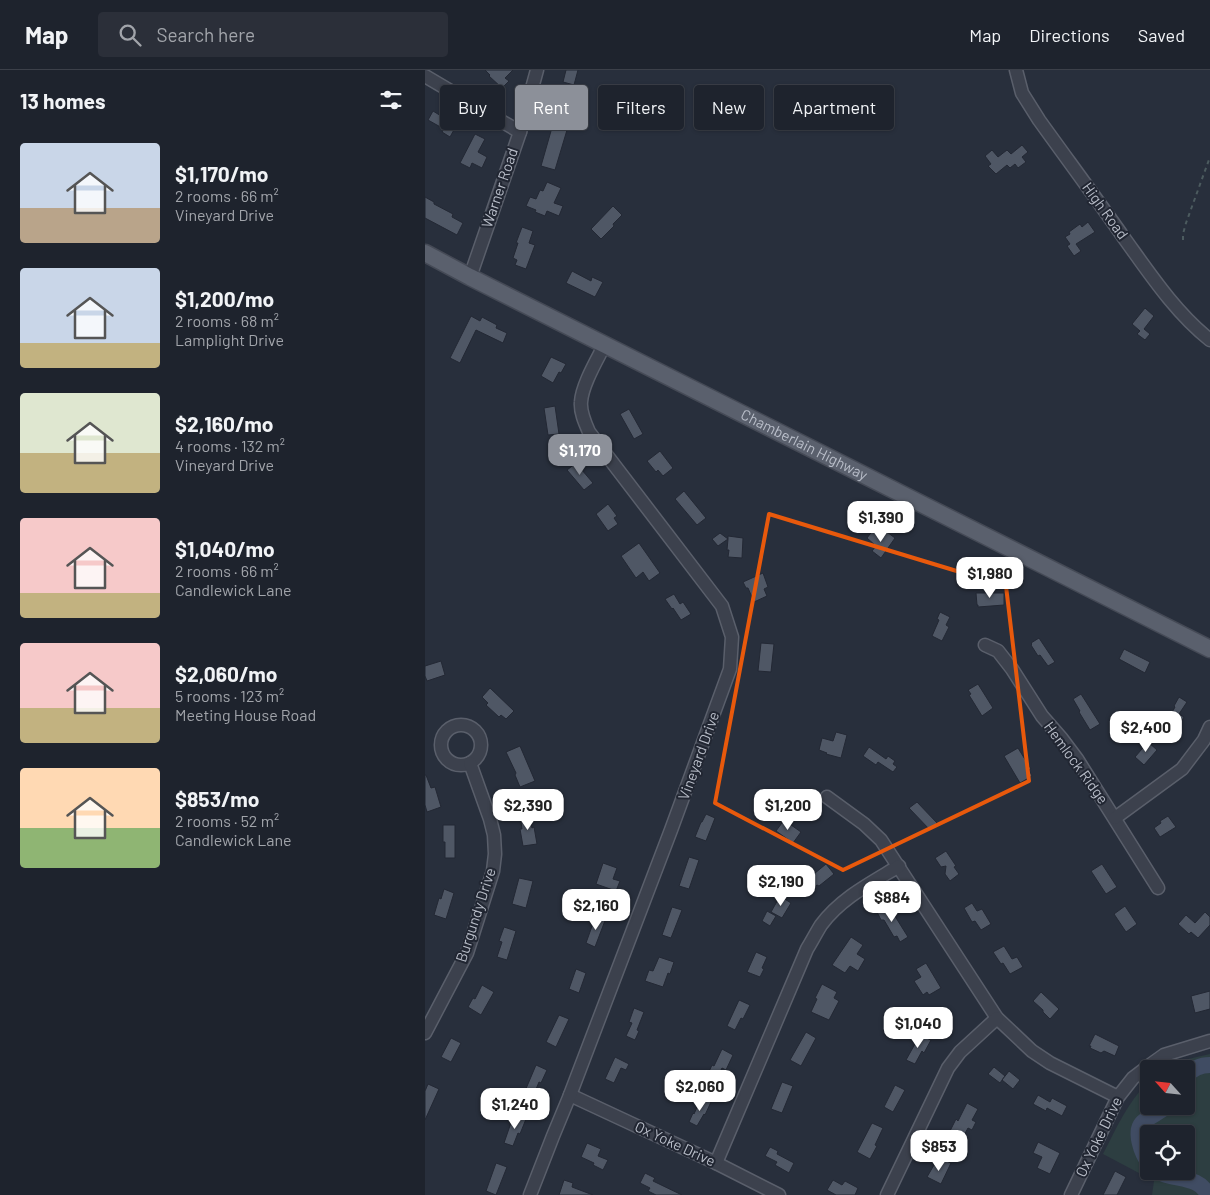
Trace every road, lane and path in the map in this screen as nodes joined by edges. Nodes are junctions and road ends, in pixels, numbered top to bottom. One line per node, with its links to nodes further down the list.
1 (537, 70): 4 (street, Warner Road)
2 (1016, 70): 9 (street, High Road)
3 (425, 76): 4 (street)
4 (520, 132): 8 (street, Warner Road)
5 (1210, 157): 6 (path)
6 (1183, 240)
7 (425, 253): 8 (main road, Chamberlain Highway)
8 (470, 277): 10 (main road, Chamberlain Highway)
9 (1210, 340)
10 (605, 344): 12 (main road, Chamberlain Highway); 24 (street, Vineyard Drive)
11 (985, 646): 17 (street, Hemlock Ridge)
12 (1210, 649)
13 (1210, 727): 14 (street)
14 (1207, 742): 17 (street)
15 (470, 763): 20 (street, Burgundy Drive)
16 (827, 797): 18 (street)
17 (1115, 818): 19 (street, Hemlock Ridge)
18 (899, 866): 21 (street); 26 (street)
19 (1158, 888)
20 (429, 1015): 22 (street, Burgundy Drive)
21 (997, 1018): 25 (street); 29 (street)
22 (425, 1033)
23 (1210, 1041): 25 (street, Ox Yoke Drive)
24 (571, 1095): 26 (street, Ox Yoke Drive); 27 (street, Vineyard Drive)
25 (1118, 1097): 30 (street, Ox Yoke Drive)
26 (716, 1163): 28 (street, Ox Yoke Drive)
27 (530, 1195)
28 (779, 1195)
29 (887, 1195)
30 (1071, 1195)

